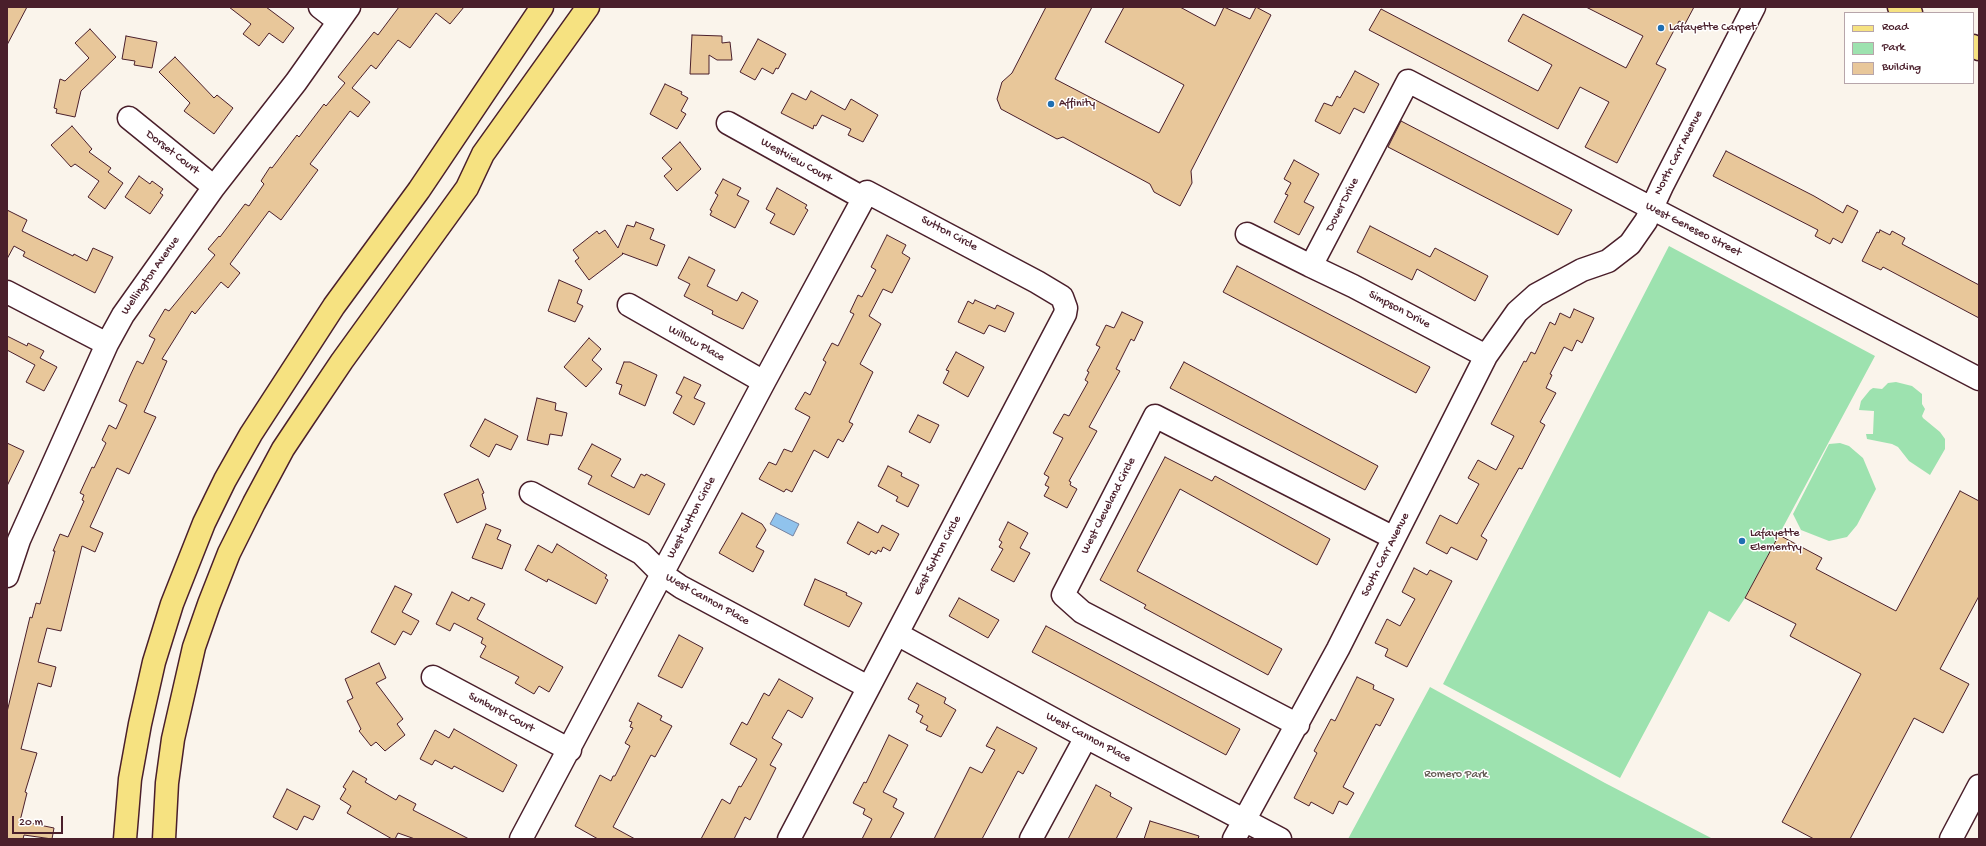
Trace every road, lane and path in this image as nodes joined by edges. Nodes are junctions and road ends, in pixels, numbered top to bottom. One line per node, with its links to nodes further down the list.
1 (320, 7): 7 (street)
2 (542, 7): 37 (main road)
3 (588, 7): 38 (main road)
4 (1754, 7): 13 (street, North Carr Avenue)
5 (1900, 7): 6 (main road)
6 (1909, 12)
7 (344, 14): 11 (street, Wellington Avenue)
8 (1408, 81): 13 (street, West Geneseo Street); 15 (street, Dover Drive)
9 (129, 118): 11 (street, Dorset Court)
10 (728, 123): 12 (street, Westview Court)
11 (214, 187): 20 (street, Wellington Avenue)
12 (863, 198): 16 (street, Sutton Circle); 23 (street, West Sutton Circle)
13 (1652, 208): 18 (street, North Carr Avenue); 22 (street, West Geneseo Street)
14 (1246, 234): 15 (street)
15 (1312, 266): 21 (street, Simpson Drive)
16 (1037, 282): 29 (street, East Sutton Circle)
17 (7, 292): 20 (street)
18 (1536, 295): 21 (street, South Carr Avenue)
19 (629, 305): 23 (street, Willow Place)
20 (107, 344): 25 (street, Wellington Avenue)
21 (1486, 356): 26 (street, South Carr Avenue)
22 (1979, 380)
23 (764, 382): 27 (street, West Sutton Circle)
24 (531, 493): 27 (street, West Cannon Place)
25 (13, 537): 28 (street, Wellington Avenue)
26 (1394, 538): 32 (street, South Carr Avenue); 32 (street, West Cleveland Circle)
27 (662, 574): 31 (street, West Cannon Place); 34 (street, West Sutton Circle)
28 (7, 576)
29 (897, 634): 31 (street, East Sutton Circle); 33 (street, West Cannon Place)
30 (433, 677): 34 (street, Sunburst Court)
31 (868, 687): 40 (street, East Sutton Circle)
32 (1298, 725): 36 (street, South Carr Avenue)
33 (1086, 738): 36 (street, West Cannon Place); 41 (street)
34 (570, 750): 39 (street, West Sutton Circle)
35 (1979, 786): 43 (street)
36 (1239, 830): 42 (street, West Cannon Place)
37 (125, 839)
38 (164, 839)
39 (521, 839)
40 (789, 839)
41 (1031, 839)
42 (1280, 839)
43 (1951, 839)

